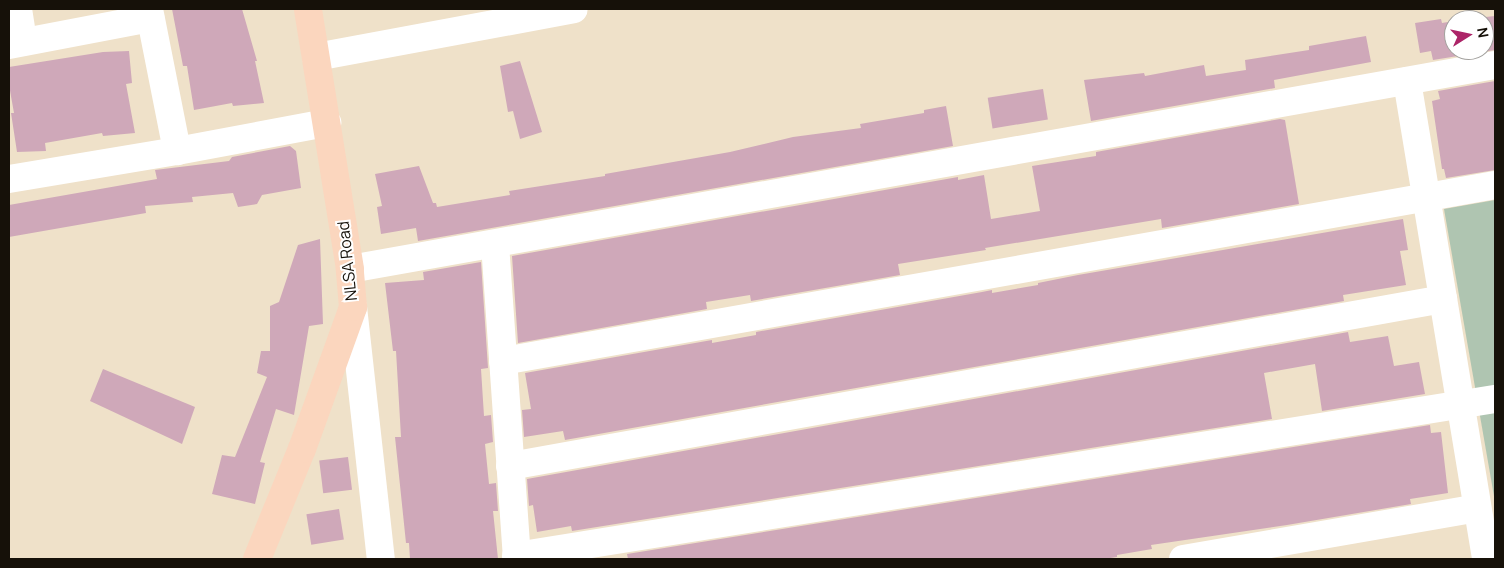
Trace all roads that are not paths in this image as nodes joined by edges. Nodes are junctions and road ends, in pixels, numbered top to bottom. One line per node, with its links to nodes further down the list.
1 (18, 9): 5 (street)
2 (308, 9): 6 (main road, NLSA Road)
3 (574, 9): 6 (street)
4 (150, 13): 5 (street); 10 (street)
5 (16, 43)
6 (316, 57): 9 (main road, NLSA Road)
7 (1495, 65): 8 (street)
8 (1407, 81): 13 (street); 14 (street)
9 (327, 123): 10 (street); 15 (main road, NLSA Road)
10 (178, 151): 11 (street)
11 (9, 179)
12 (1495, 185): 13 (street)
13 (1426, 197): 16 (street); 18 (street)
14 (494, 244): 15 (street); 18 (street)
15 (350, 269): 17 (main road, NLSA Road)
16 (1443, 299): 20 (street); 21 (street)
17 (353, 307): 24 (main road, NLSA Road); 25 (street)
18 (503, 361): 21 (street)
19 (1495, 399): 20 (street)
20 (1460, 404): 22 (street); 23 (street)
21 (510, 466): 23 (street)
22 (1477, 508): 26 (street); 27 (street)
23 (517, 558)
24 (257, 559)
25 (381, 559)
26 (1183, 559)
27 (1486, 559)

